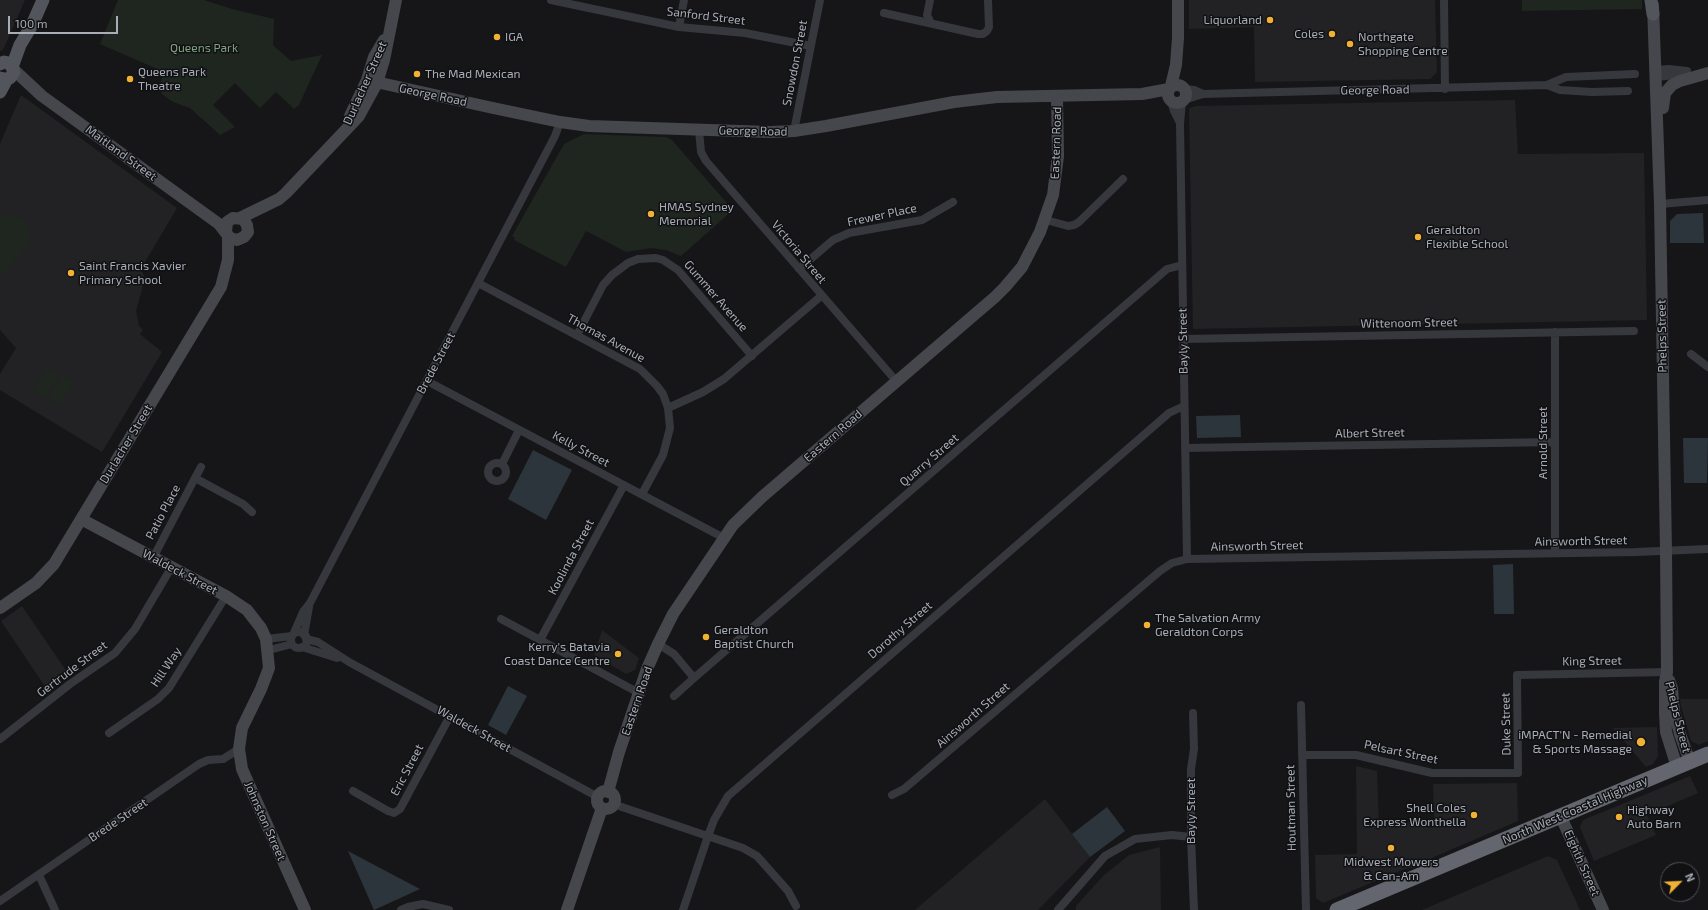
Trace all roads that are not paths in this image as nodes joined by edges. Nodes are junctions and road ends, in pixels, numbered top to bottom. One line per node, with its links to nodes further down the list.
1 (34, 0): 17 (main road)
2 (43, 0): 17 (main road)
3 (396, 0): 21 (main road, Durlacher Street)
4 (551, 0): 15 (street, Sanford Street)
5 (684, 0): 15 (street)
6 (820, 0): 16 (street, Snowdon Street)
7 (930, 0): 14 (street)
8 (988, 0): 14 (street)
9 (1178, 0): 26 (main road, Bayly Street)
10 (1444, 0): 23 (street)
11 (1652, 0): 13 (main road)
12 (884, 13): 14 (street)
13 (1653, 14): 20 (main road, Phelps Street)
14 (931, 23)
15 (679, 27): 16 (street, Sanford Street)
16 (811, 46): 30 (street, Snowdon Street)
17 (5, 69): 25 (main road); 37 (main road, Maitland Street)
18 (1706, 72): 20 (street); 31 (main road)
19 (1635, 74): 22 (street, George Road)
20 (1656, 74): 31 (main road, Phelps Street)
21 (372, 82): 28 (main road, George Road); 36 (main road, Durlacher Street)
22 (1547, 85): 23 (street, George Road); 24 (street, George Road)
23 (1446, 89): 26 (street, George Road)
24 (1628, 90)
25 (0, 92)
26 (1177, 94): 27 (main road, George Road); 43 (street, Bayly Street)
27 (1057, 96): 30 (main road, George Road); 39 (main road, Eastern Road)
28 (560, 122): 29 (main road, George Road); 45 (street, Brede Street)
29 (699, 130): 30 (main road, George Road); 44 (street, Victoria Street)
30 (794, 131)
31 (1658, 157): 35 (main road, Phelps Street)
32 (1123, 179): 39 (street)
33 (1708, 200): 35 (street)
34 (953, 202): 44 (street, Frewer Place)
35 (1660, 204): 70 (main road, Phelps Street)
36 (264, 206): 38 (main road, Durlacher Street); 41 (main road, Durlacher Street)
37 (199, 210): 38 (main road, Maitland Street); 40 (main road, Maitland Street)
38 (238, 217): 40 (main road); 41 (main road)
39 (1046, 220): 55 (main road, Eastern Road)
40 (227, 234): 41 (main road); 42 (main road, Durlacher Street)
41 (244, 235): 42 (main road, Durlacher Street)
42 (228, 260): 67 (main road, Durlacher Street)
43 (1182, 265): 50 (street, Bayly Street); 88 (street, Quarry Street)
44 (800, 269): 46 (street, Victoria Street)
45 (478, 283): 49 (street, Thomas Avenue); 54 (street, Brede Street)
46 (821, 296): 52 (street); 55 (street, Victoria Street)
47 (1634, 330): 48 (street, Wittenoom Street)
48 (1554, 332): 50 (street, Wittenoom Street); 59 (street, Arnold Street)
49 (577, 335): 52 (street, Gummer Avenue); 57 (street, Thomas Avenue)
50 (1183, 338): 56 (street, Bayly Street)
51 (1690, 354): 53 (street)
52 (752, 356): 57 (street)
53 (1708, 367)
54 (427, 381): 58 (street, Kelly Street); 76 (street, Brede Street)
55 (896, 382): 68 (main road, Eastern Road)
56 (1184, 406): 60 (street, Bayly Street); 106 (street, Dorothy Street)
57 (668, 408): 65 (street, Thomas Avenue)
58 (519, 430): 61 (street); 64 (street, Kelly Street)
59 (1555, 442): 60 (street, Albert Street); 71 (street, Arnold Street)
60 (1185, 448): 73 (street, Bayly Street)
61 (502, 464)
62 (201, 467): 63 (street, Patio Place)
63 (195, 478): 66 (street, Patio Place); 72 (street, Patio Place)
64 (624, 485): 65 (street, Kelly Street); 81 (street, Koolinda Street)
65 (642, 494): 68 (street, Kelly Street)
66 (252, 512)
67 (81, 519): 72 (main road, Waldeck Street); 77 (main road, Durlacher Street)
68 (724, 538): 83 (main road, Eastern Road)
69 (1708, 549): 70 (street, Ainsworth Street)
70 (1666, 551): 71 (street, Ainsworth Street); 86 (main road, Phelps Street)
71 (1555, 553): 73 (street, Ainsworth Street)
72 (153, 558): 74 (main road, Waldeck Street)
73 (1188, 559): 102 (street, Ainsworth Street)
74 (171, 568): 75 (main road, Waldeck Street); 95 (street, Gertrude Street)
75 (226, 596): 82 (main road, Waldeck Street); 94 (street, Hill Way)
76 (310, 603): 79 (street, Brede Street); 80 (street, Brede Street)
77 (0, 608)
78 (500, 619): 81 (street)
79 (305, 637): 80 (street); 84 (street); 85 (street, Waldeck Street)
80 (292, 638): 82 (street); 84 (street)
81 (540, 640): 89 (street)
82 (267, 644): 96 (main road, Johnston Street)
83 (658, 644): 88 (street); 89 (main road, Eastern Road)
84 (302, 647): 85 (street, Waldeck Street)
85 (350, 662): 93 (street, Waldeck Street)
86 (1667, 672): 87 (street, King Street); 99 (main road, Phelps Street)
87 (1517, 675): 100 (street, Duke Street)
88 (694, 678): 90 (street, Quarry Street)
89 (639, 694): 103 (main road, Eastern Road)
90 (674, 696)
91 (1301, 705): 98 (street, Houtman Street)
92 (1194, 713): 107 (street, Bayly Street)
93 (450, 716): 101 (street, Eric Street); 103 (street, Waldeck Street)
94 (109, 733)
95 (0, 738)
96 (239, 749): 109 (street, Brede Street); 113 (main road, Johnston Street)
97 (1708, 754): 99 (highway, North West Coastal Highway)
98 (1302, 755): 100 (street, Pelsart Street); 120 (street, Houtman Street)
99 (1683, 764): 105 (highway, North West Coastal Highway)
100 (1518, 773)
101 (353, 791)
102 (892, 795)
103 (603, 799): 104 (main road); 116 (main road, Eastern Road)
104 (613, 804): 106 (street)
105 (1561, 816): 108 (highway, North West Coastal Highway); 123 (main road, Eighth Street)
106 (708, 836): 111 (street); 117 (street, Dorothy Street)
107 (1191, 837): 118 (street); 119 (street, Bayly Street)
108 (1443, 866): 121 (highway, North West Coastal Highway); 122 (highway, North West Coastal Highway)
109 (39, 874): 110 (street, Brede Street); 112 (street)
110 (0, 901)
111 (796, 906)
112 (55, 910)
113 (305, 910)
114 (401, 910): 115 (street)
115 (449, 910)
116 (567, 910)
117 (683, 910)
118 (1059, 910)
119 (1194, 910)
120 (1306, 910)
121 (1337, 910)
122 (1348, 910)
123 (1603, 910)

